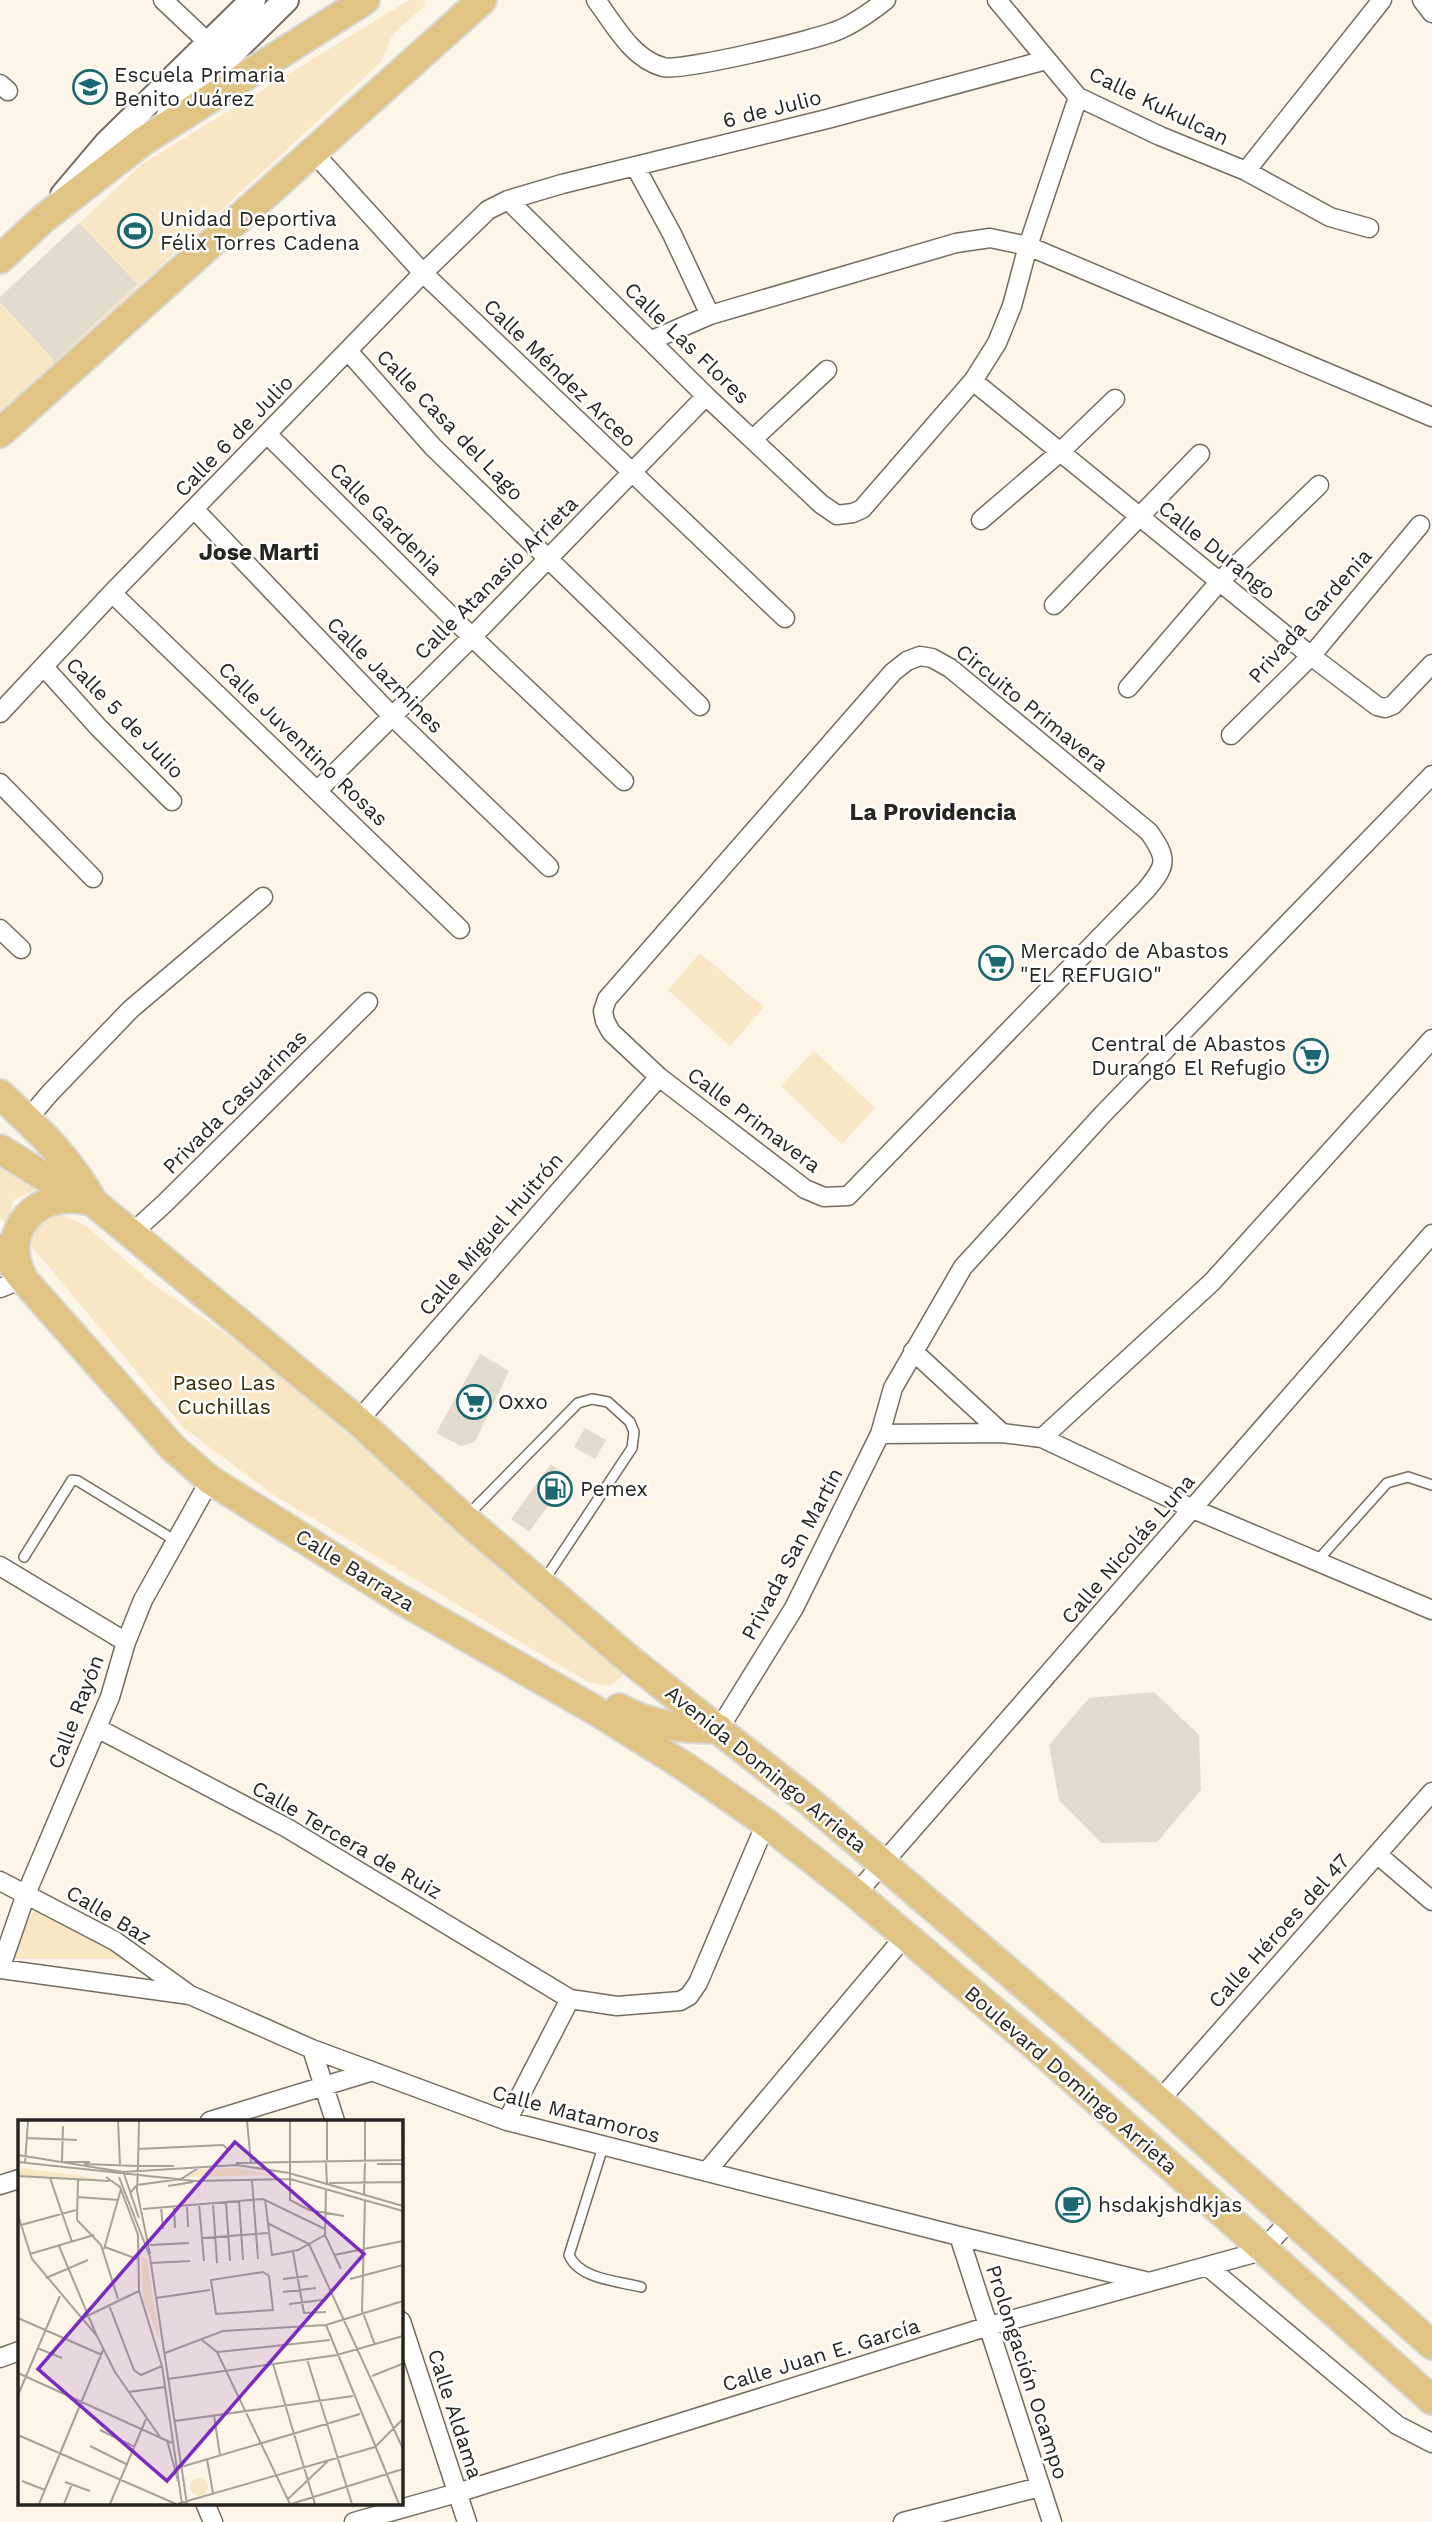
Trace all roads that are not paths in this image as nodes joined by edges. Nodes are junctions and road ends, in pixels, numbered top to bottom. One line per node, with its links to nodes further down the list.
1 (163, 0): 12 (street)
2 (253, 0): 12 (main road)
3 (286, 0): 12 (main road)
4 (365, 0): 15 (main road)
5 (482, 0): 16 (main road)
6 (596, 0): 7 (street)
7 (886, 0)
8 (997, 0): 13 (street, Calle Kukulcan)
9 (1382, 0): 18 (street)
10 (1422, 0): 11 (street)
11 (1432, 13)
12 (218, 52): 15 (main road); 20 (main road)
13 (1046, 60): 14 (street, Calle Kukulcan); 17 (street, 6 de Julio)
14 (1078, 97): 18 (street, Calle Kukulcan); 22 (street)
15 (143, 141): 20 (main road)
16 (313, 152): 24 (street, Calle Méndez Arceo); 33 (main road)
17 (635, 166): 19 (street, 6 de Julio); 25 (street)
18 (1246, 172): 21 (street, Calle Kukulcan)
19 (508, 200): 24 (street, Calle 6 de Julio); 26 (street, Calle Las Flores)
20 (44, 218): 23 (main road)
21 (1369, 228)
22 (1028, 246): 25 (street); 29 (street); 32 (street)
23 (0, 259)
24 (424, 273): 27 (street, Calle 6 de Julio); 38 (street, Calle Méndez Arceo)
25 (710, 315): 26 (street)
26 (652, 340): 30 (street, Calle Las Flores)
27 (348, 351): 34 (street, Calle 6 de Julio); 44 (street, Calle Casa del Lago)
28 (827, 370): 35 (street)
29 (972, 380): 35 (street, Calle Las Flores); 36 (street, Calle Durango)
30 (706, 396): 35 (street, Calle Las Flores); 38 (street, Calle Atanasio Arrieta)
31 (1115, 400): 36 (street)
32 (1432, 417)
33 (0, 433)
34 (268, 435): 40 (street, Calle 6 de Julio); 49 (street, Calle Gardenia)
35 (753, 439)
36 (1059, 453): 41 (street, Calle Durango); 42 (street)
37 (1200, 454): 41 (street)
38 (631, 473): 44 (street, Calle Atanasio Arrieta); 48 (street, Calle Méndez Arceo)
39 (1319, 485): 45 (street)
40 (194, 509): 46 (street, Calle 6 de Julio); 56 (street, Calle Jazmines)
41 (1139, 516): 45 (street, Calle Durango); 47 (street)
42 (981, 520)
43 (1420, 524): 50 (street, Privada Gardenia)
44 (548, 557): 49 (street, Calle Atanasio Arrieta); 54 (street, Calle Casa del Lago)
45 (1220, 581): 50 (street, Calle Durango); 53 (street)
46 (113, 593): 52 (street, Calle 6 de Julio); 61 (street, Calle Juventino Rosas)
47 (1054, 606)
48 (785, 618)
49 (472, 637): 56 (street, Calle Atanasio Arrieta); 59 (street, Calle Gardenia)
50 (1311, 656): 51 (street, Calle Durango); 57 (street, Privada Gardenia)
51 (1432, 664)
52 (44, 667): 55 (street, Calle 6 de Julio); 62 (street, Calle 5 de Julio)
53 (1128, 688)
54 (700, 706)
55 (0, 713)
56 (392, 716): 61 (street, Calle Atanasio Arrieta); 63 (street, Calle Jazmines)
57 (1231, 735)
58 (1432, 775): 81 (street, Privada San Martín)
59 (624, 781)
60 (0, 783): 64 (street)
61 (317, 791): 67 (street, Calle Juventino Rosas)
62 (172, 801)
63 (549, 867)
64 (93, 878)
65 (263, 897): 73 (street)
66 (0, 929): 68 (street)
67 (460, 929)
68 (21, 949)
69 (368, 1002): 77 (street, Privada Casuarinas)
70 (1432, 1039): 85 (street)
71 (659, 1077): 75 (street, Calle Primavera); 75 (street, Circuito Primavera); 82 (street, Calle Miguel Huitrón)
72 (0, 1094): 73 (main road)
73 (27, 1120): 76 (main road)
74 (0, 1149): 76 (main road)
75 (824, 1198)
76 (93, 1202): 77 (main road, Avenida Domingo Arrieta); 80 (main road)
77 (132, 1233): 82 (main road, Avenida Domingo Arrieta)
78 (1432, 1234): 88 (street, Calle Nicolás Luna)
79 (0, 1249): 80 (main road, Calle Barraza)
80 (12, 1284): 86 (main road, Calle Barraza)
81 (914, 1351): 83 (street); 84 (street, Privada San Martín)
82 (358, 1421): 89 (main road, Avenida Domingo Arrieta)
83 (1002, 1433): 84 (street); 85 (street)
84 (880, 1434): 100 (street, Privada San Martín)
85 (1042, 1438): 88 (street)
86 (211, 1480): 90 (street, Calle Rayón); 98 (main road, Calle Barraza)
87 (1432, 1485): 92 (lane)
88 (1193, 1509): 92 (street); 104 (street, Calle Nicolás Luna)
89 (465, 1519): 94 (main road, Avenida Domingo Arrieta); 94 (lane)
90 (176, 1541): 91 (lane); 96 (street, Calle Rayón)
91 (24, 1557)
92 (1318, 1560): 95 (street)
93 (0, 1566): 96 (street)
94 (541, 1584): 97 (main road, Avenida Domingo Arrieta)
95 (1432, 1610)
96 (126, 1642): 99 (street, Calle Rayón)
97 (631, 1660): 98 (main road); 100 (main road, Avenida Domingo Arrieta)
98 (603, 1707): 100 (main road); 102 (main road, Calle Barraza)
99 (97, 1728): 106 (street, Calle Rayón); 112 (street, Calle Tercera de Ruiz)
100 (719, 1729): 104 (main road, Avenida Domingo Arrieta)
101 (1432, 1792): 103 (street, Calle Héroes del 47)
102 (766, 1824): 107 (main road, Boulevard Domingo Arrieta); 112 (street)
103 (1377, 1854): 108 (street); 116 (street, Calle Héroes del 47)
104 (883, 1864): 107 (street, Calle Nicolás Luna); 116 (main road, Avenida Domingo Arrieta)
105 (0, 1881): 106 (street, Calle Baz)
106 (26, 1894): 110 (street, Calle Rayón); 111 (street, Calle Baz)
107 (856, 1894): 109 (main road, Boulevard Domingo Arrieta)
108 (1432, 1902)
109 (905, 1936): 121 (street); 126 (main road, Boulevard Domingo Arrieta)
110 (0, 1969): 111 (street, Calle Matamoros)
111 (190, 1995): 113 (street, Calle Matamoros)
112 (570, 1999): 119 (street)
113 (312, 2049): 114 (street, Calle Matamoros); 115 (street)
114 (370, 2072): 115 (street); 119 (street, Calle Matamoros)
115 (324, 2087): 117 (street); 118 (street)
116 (1159, 2101): 124 (main road, Avenida Domingo Arrieta)
117 (213, 2120)
118 (335, 2120)
119 (507, 2121): 120 (street, Calle Matamoros)
120 (603, 2147): 121 (street, Calle Matamoros); 129 (lane)
121 (707, 2171): 125 (street, Calle Matamoros)
122 (18, 2179): 123 (street)
123 (0, 2185)
124 (1291, 2219): 126 (street); 132 (main road, Avenida Domingo Arrieta)
125 (960, 2236): 128 (street, Calle Matamoros); 131 (street, Prolongación Ocampo)
126 (1262, 2251): 127 (street, Calle Juan E. García); 135 (main road, Boulevard Domingo Arrieta)
127 (1207, 2266): 128 (street, Calle Juan E. García); 136 (street)
128 (1149, 2282): 131 (street, Calle Juan E. García)
129 (641, 2287)
130 (402, 2324): 138 (street, Calle Aldama)
131 (989, 2326): 137 (street, Prolongación Ocampo); 138 (street, Calle Juan E. García)
132 (1432, 2345)
133 (18, 2351): 134 (street)
134 (0, 2358)
135 (1432, 2400)
136 (1432, 2443)
137 (1040, 2487): 143 (street); 144 (street, Prolongación Ocampo)
138 (457, 2493): 141 (street, Calle Juan E. García); 142 (street, Calle Aldama)
139 (205, 2504): 140 (street)
140 (213, 2522)
141 (354, 2522)
142 (467, 2522)
143 (903, 2522)
144 (1052, 2522)

